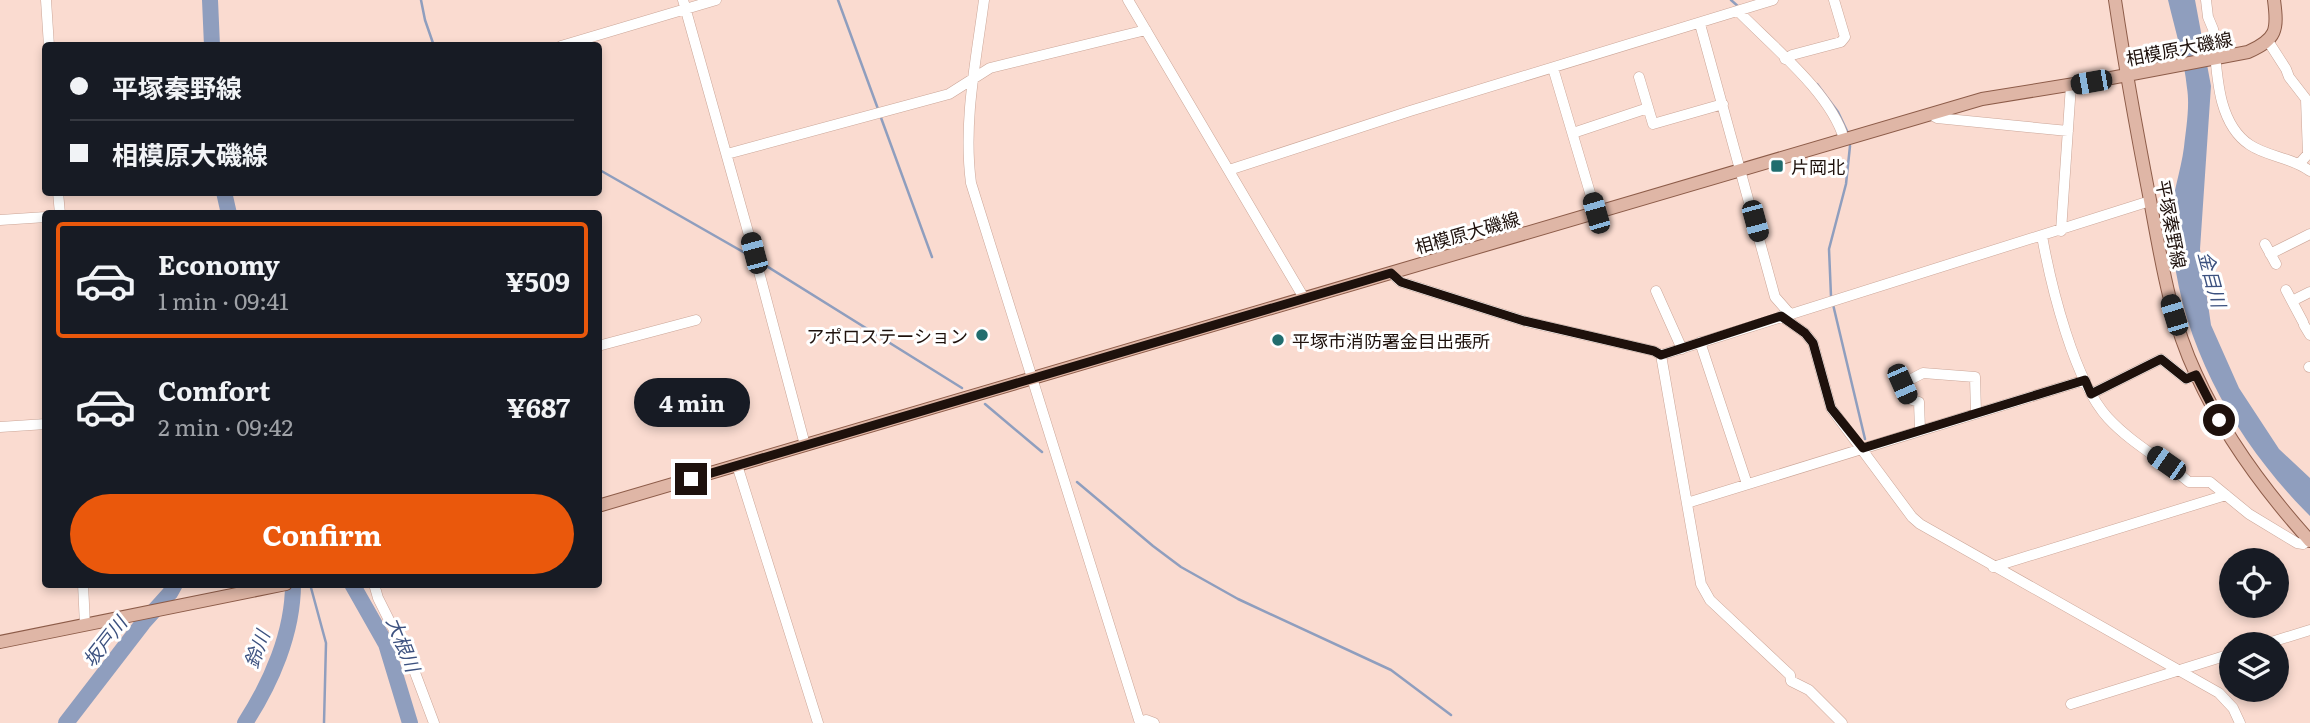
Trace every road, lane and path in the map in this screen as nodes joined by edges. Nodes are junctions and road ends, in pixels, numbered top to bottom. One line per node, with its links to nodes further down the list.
1 (46, 0): 15 (street)
2 (716, 0): 10 (street)
3 (984, 0): 22 (street)
4 (1128, 0): 13 (street)
5 (1773, 0): 11 (street)
6 (1834, 0): 17 (street)
7 (2115, 0): 20 (main road, 平塚秦野線)
8 (2206, 0): 18 (street)
9 (2274, 0): 14 (main road)
10 (685, 4): 16 (street); 31 (street)
11 (1742, 10): 12 (street); 17 (street)
12 (1700, 24): 19 (street); 25 (street)
13 (1146, 30): 22 (street); 34 (street)
14 (2268, 41): 18 (main road, 相模原大磯線); 24 (street)
15 (49, 42)
16 (573, 42)
17 (1788, 57): 30 (street)
18 (2213, 59): 20 (main road, 相模原大磯線); 33 (street)
19 (1553, 68): 29 (street); 34 (street)
20 (2127, 75): 23 (main road, 相模原大磯線); 37 (main road, 平塚秦野線)
21 (1639, 77): 26 (street)
22 (973, 79): 31 (street); 59 (street)
23 (2071, 85): 27 (main road, 相模原大磯線); 28 (street)
24 (2308, 99): 32 (street)
25 (1723, 104): 26 (street); 35 (street)
26 (1648, 108): 29 (street)
27 (1930, 114): 28 (street); 30 (main road, 相模原大磯線)
28 (2068, 131): 41 (street)
29 (1573, 133): 38 (street)
30 (1844, 139): 35 (main road, 相模原大磯線)
31 (727, 154): 66 (street)
32 (2309, 154): 33 (street)
33 (2300, 163): 36 (street)
34 (1229, 170): 49 (street)
35 (1741, 170): 38 (main road, 相模原大磯線); 51 (street)
36 (2310, 171)
37 (2150, 201): 41 (street); 58 (main road, 平塚秦野線)
38 (1596, 213): 45 (main road, 相模原大磯線)
39 (42, 217): 40 (street)
40 (0, 220)
41 (2061, 230): 43 (street)
42 (2310, 234): 44 (street)
43 (2042, 236): 51 (street); 60 (street)
44 (2276, 264)
45 (1391, 273): 49 (main road, 相模原大磯線); 57 (street)
46 (2286, 290): 50 (street)
47 (1656, 291): 56 (street)
48 (2310, 292): 50 (street)
49 (1304, 298): 59 (main road, 相模原大磯線)
50 (2292, 302): 53 (street)
51 (1785, 315): 54 (street); 67 (street)
52 (696, 320): 55 (street)
53 (2310, 335)
54 (1700, 342): 56 (street); 69 (street)
55 (602, 345)
56 (1682, 349): 57 (street)
57 (1661, 355): 71 (street)
58 (2196, 375): 61 (street); 73 (main road, 平塚秦野線)
59 (1032, 379): 66 (main road, 相模原大磯線); 87 (street)
60 (2085, 380): 61 (street); 62 (street)
61 (2091, 394): 70 (street)
62 (1976, 413): 65 (street); 65 (street)
63 (42, 424): 64 (street)
64 (0, 427)
65 (1920, 430): 67 (street)
66 (805, 445): 68 (main road, 相模原大磯線)
67 (1863, 448): 69 (street); 74 (street)
68 (737, 465): 72 (main road, 相模原大磯線); 86 (street)
69 (1747, 484): 71 (street)
70 (2226, 495): 73 (street); 74 (street)
71 (1687, 503): 89 (street)
72 (602, 505)
73 (2309, 540)
74 (1993, 567): 83 (street)
75 (83, 588): 78 (street)
76 (268, 588): 78 (main road)
77 (375, 588): 85 (street)
78 (85, 625): 81 (main road)
79 (2310, 630): 80 (street)
80 (2289, 637)
81 (0, 642)
82 (2219, 658): 83 (street)
83 (2179, 670): 84 (street); 90 (street)
84 (2071, 704)
85 (433, 723)
86 (818, 723)
87 (1140, 723): 88 (street)
88 (1154, 723)
89 (1842, 723)
90 (2240, 723)

